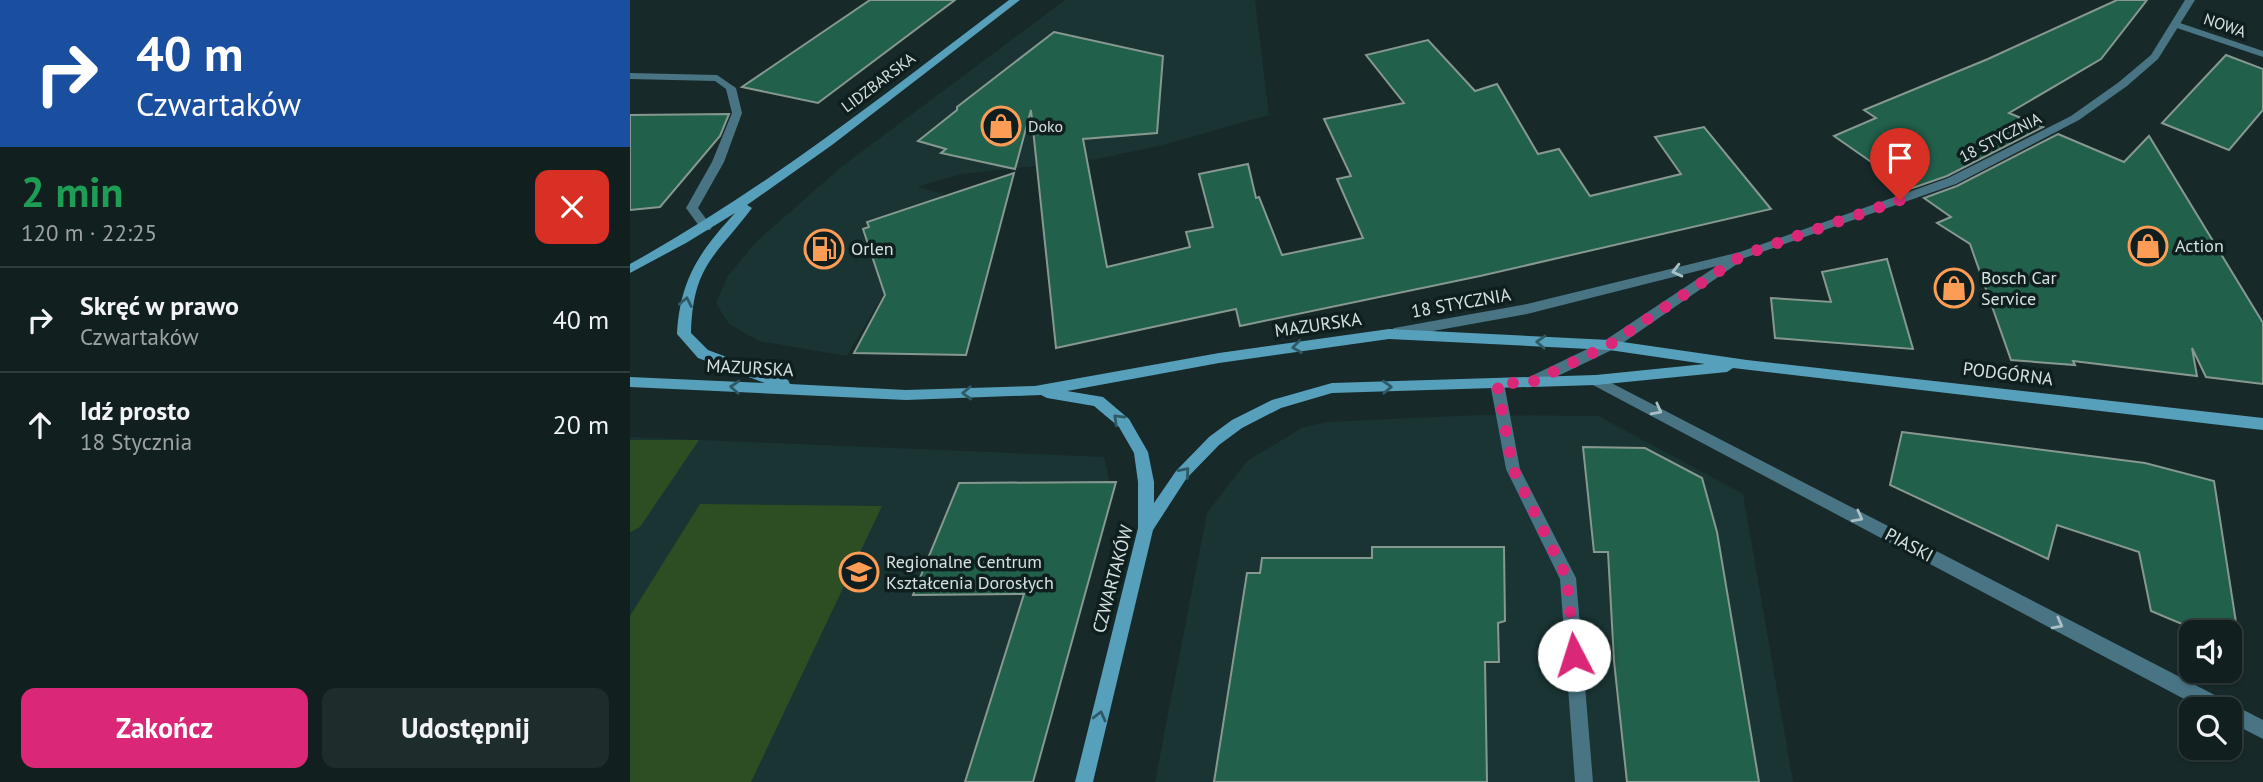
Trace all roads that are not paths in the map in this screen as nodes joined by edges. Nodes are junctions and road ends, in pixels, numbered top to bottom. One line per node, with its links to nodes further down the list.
1 (1015, 0): 6 (main road, LIDZBARSKA)
2 (2190, 0): 3 (street, 18 STYCZNIA)
3 (2177, 25): 4 (street, NOWA); 8 (street, 18 STYCZNIA)
4 (2263, 54)
5 (630, 76): 7 (street)
6 (762, 191): 7 (main road, LIDZBARSKA); 17 (main road, LIDZBARSKA, one-way to 6)
7 (706, 228): 9 (main road, LIDZBARSKA)
8 (1743, 255): 10 (street, 18 STYCZNIA, one-way to 10); 11 (street, 18 STYCZNIA)
9 (630, 269)
10 (1389, 334): 11 (main road, MAZURSKA, one-way to 10); 18 (main road, MAZURSKA, one-way to 18)
11 (1609, 345): 12 (main road, PODGÓRNA); 16 (street, CZWARTAKÓW)
12 (1747, 365): 13 (main road, PODGÓRNA); 19 (main road, PODGÓRNA)
13 (1596, 380): 16 (main road, CZWARTAKÓW); 21 (street, PIASKI, one-way to 21)
14 (630, 382): 17 (main road, MAZURSKA, one-way to 14)
15 (1497, 383): 16 (main road, CZWARTAKÓW); 20 (main road, CZWARTAKÓW, one-way to 15); 25 (street)
16 (1530, 383)
17 (803, 390): 18 (main road, MAZURSKA, one-way to 17)
18 (1035, 391): 20 (main road, MAZURSKA, one-way to 18)
19 (2263, 424)
20 (1146, 528): 24 (main road, CZWARTAKÓW, one-way to 20)
21 (2198, 697)
22 (2242, 719): 23 (street)
23 (2263, 730)
24 (1084, 782)
25 (1584, 782)

